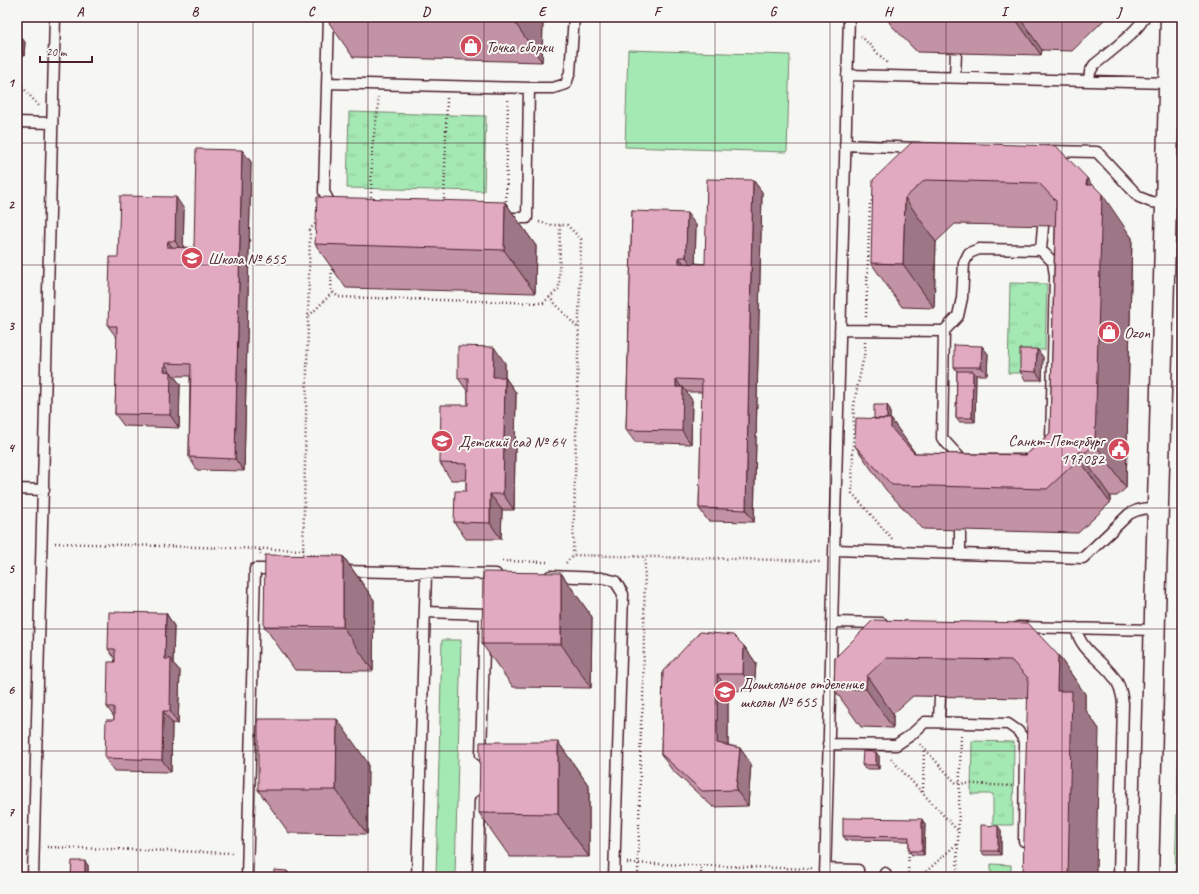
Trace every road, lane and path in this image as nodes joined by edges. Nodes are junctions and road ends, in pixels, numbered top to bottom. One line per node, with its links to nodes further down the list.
1 (55, 17): 20 (lane)
2 (329, 17): 13 (lane)
3 (574, 17): 18 (lane)
4 (1144, 17): 12 (lane)
5 (1171, 17): 14 (street)
6 (849, 20): 8 (lane); 9 (path)
7 (956, 53): 10 (lane)
8 (847, 75): 9 (lane); 21 (lane)
9 (900, 76): 10 (lane)
10 (955, 77): 12 (lane)
11 (17, 81): 20 (path)
12 (1089, 81): 14 (lane)
13 (327, 83): 15 (lane); 28 (lane)
14 (1169, 83): 25 (street)
15 (378, 84): 16 (lane); 26 (path)
16 (447, 86): 17 (lane); 27 (path)
17 (508, 88): 18 (lane); 30 (path)
18 (529, 88): 31 (lane)
19 (17, 122): 20 (lane)
20 (52, 123): 44 (lane)
21 (845, 145): 22 (lane); 40 (lane)
22 (926, 148)
23 (1042, 153): 25 (lane)
24 (875, 197): 41 (path)
25 (1165, 203): 45 (street)
26 (371, 206)
27 (444, 208)
28 (336, 210): 38 (path)
29 (490, 217): 30 (lane)
30 (505, 218): 31 (lane)
31 (527, 218): 32 (path)
32 (560, 225): 37 (path); 39 (path)
33 (1043, 226): 34 (lane)
34 (1041, 250): 42 (lane); 42 (lane)
35 (332, 260): 36 (path)
36 (333, 292): 37 (path); 38 (path)
37 (549, 298): 39 (path)
38 (308, 316): 48 (path)
39 (578, 329): 52 (path)
40 (840, 330): 41 (lane); 49 (lane)
41 (865, 330): 42 (lane); 50 (path)
42 (944, 331)
43 (17, 489): 44 (lane)
44 (44, 490): 47 (lane)
45 (1158, 508): 51 (lane); 69 (street)
46 (960, 530): 51 (lane)
47 (42, 542): 48 (path); 84 (lane)
48 (304, 550): 53 (path)
49 (834, 550): 50 (lane); 56 (lane)
50 (903, 552): 51 (lane)
51 (960, 554)
52 (573, 555): 54 (path); 58 (path)
53 (342, 556)
54 (645, 557): 56 (path); 89 (path)
55 (495, 561): 57 (path)
56 (833, 561): 65 (lane)
57 (553, 562)
58 (559, 563)
59 (292, 570): 86 (lane)
60 (331, 571): 61 (lane)
61 (426, 573): 62 (lane); 64 (lane)
62 (502, 574)
63 (541, 575): 88 (lane)
64 (425, 612): 77 (lane); 94 (lane)
65 (832, 622): 66 (lane); 74 (lane)
66 (892, 624)
67 (1005, 626): 68 (lane)
68 (1076, 628): 69 (lane); 103 (lane)
69 (1154, 630): 104 (street)
70 (940, 696): 71 (lane)
71 (939, 722): 72 (lane); 73 (lane)
72 (962, 723): 78 (path); 79 (lane)
73 (911, 735): 75 (lane); 76 (path)
74 (828, 744): 75 (lane); 91 (lane)
75 (879, 745): 81 (path)
76 (924, 749): 78 (path); 81 (path)
77 (481, 766)
78 (960, 783): 79 (path); 82 (path)
79 (1024, 787): 87 (lane)
80 (480, 789): 95 (lane)
81 (923, 792): 82 (path)
82 (958, 831): 83 (path)
83 (958, 843): 101 (path); 102 (path)
84 (34, 846): 86 (path); 92 (lane)
85 (909, 846): 100 (path)
86 (248, 853): 93 (lane)
87 (1023, 854)
88 (615, 863): 89 (path); 96 (lane)
89 (637, 864): 90 (path); 97 (path)
90 (701, 865): 91 (path); 98 (path)
91 (825, 873): 99 (lane)
92 (33, 877)
93 (247, 877)
94 (417, 877)
95 (478, 877)
96 (614, 877)
97 (638, 877)
98 (701, 877)
99 (858, 877)
100 (908, 877)
101 (920, 877)
102 (957, 877)
103 (1119, 877)
104 (1148, 877)

